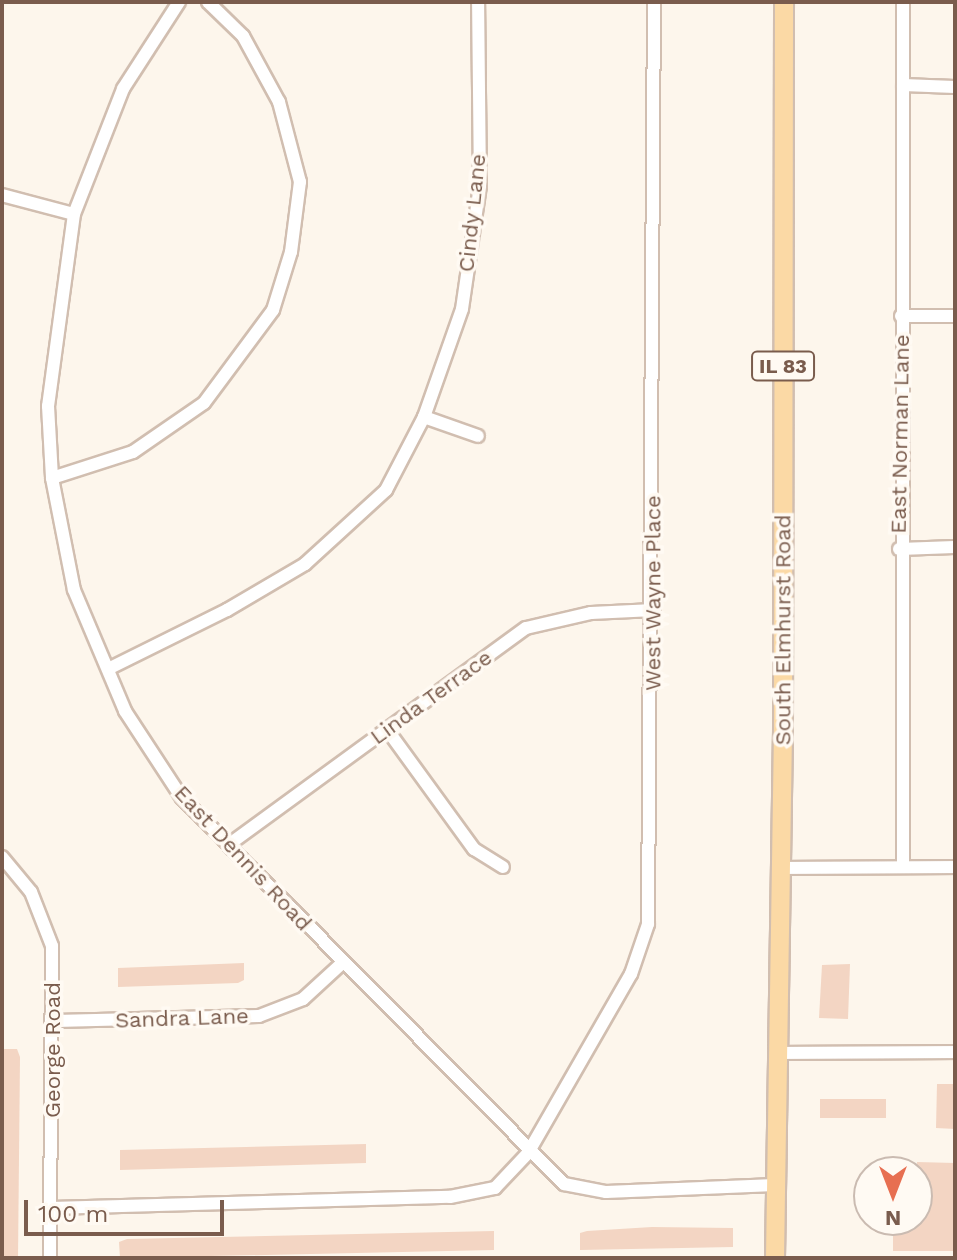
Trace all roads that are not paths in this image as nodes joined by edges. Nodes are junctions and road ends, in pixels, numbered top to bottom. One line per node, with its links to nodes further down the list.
1 (179, 2): 10 (street, East Dennis Road)
2 (208, 2): 15 (street)
3 (478, 2): 13 (street, Cindy Lane)
4 (654, 2): 18 (street, West Wayne Place)
5 (784, 2): 26 (main road, South Elmhurst Road / IL 83)
6 (903, 2): 7 (street, East Norman Lane)
7 (903, 85): 8 (street); 11 (street, East Norman Lane)
8 (955, 87)
9 (2, 195): 10 (street)
10 (74, 214): 15 (street, East Dennis Road)
11 (901, 316): 12 (street); 17 (street, East Norman Lane)
12 (955, 316)
13 (424, 417): 14 (street); 19 (street, Cindy Lane)
14 (478, 436)
15 (52, 478): 19 (street, East Dennis Road)
16 (955, 547): 17 (street)
17 (899, 549): 24 (street, East Norman Lane)
18 (654, 610): 20 (street, Linda Terrace); 31 (street, West Wayne Place)
19 (108, 669): 21 (street, East Dennis Road)
20 (386, 728): 21 (street, Linda Terrace); 23 (street)
21 (231, 843): 27 (street, East Dennis Road)
22 (2, 857): 28 (street, George Road)
23 (503, 867)
24 (903, 867): 25 (street); 26 (street)
25 (955, 867)
26 (781, 868): 30 (main road, South Elmhurst Road / IL 83)
27 (341, 964): 28 (street, Sandra Lane); 31 (street, East Dennis Road)
28 (55, 1021): 33 (street, George Road)
29 (955, 1052): 30 (street)
30 (778, 1053): 32 (main road, South Elmhurst Road / IL 83)
31 (528, 1153): 32 (street, East Dennis Road); 33 (street, West Wayne Place)
32 (775, 1185): 35 (main road, South Elmhurst Road / IL 83)
33 (51, 1208): 34 (street, George Road)
34 (50, 1258)
35 (775, 1258)

